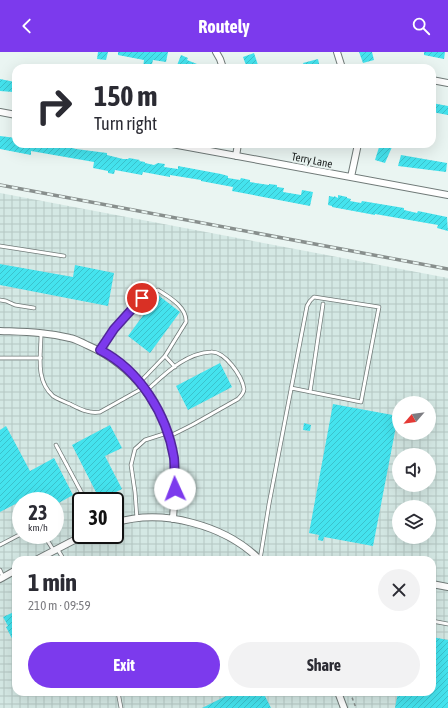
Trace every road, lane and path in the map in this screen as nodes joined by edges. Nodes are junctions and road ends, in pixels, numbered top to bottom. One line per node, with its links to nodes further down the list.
1 (216, 52): 3 (street)
2 (337, 52): 4 (street)
3 (222, 64)
4 (341, 64)
5 (436, 81): 6 (street)
6 (448, 83)
7 (0, 112): 8 (street)
8 (12, 114)
9 (193, 148): 12 (street, Terry Lane)
10 (237, 148): 12 (street)
11 (357, 148): 13 (street)
12 (236, 156): 13 (street, Terry Lane)
13 (351, 177): 14 (street, Terry Lane)
14 (448, 196)
15 (0, 246): 16 (lane)
16 (64, 256)
17 (0, 300): 19 (lane)
18 (323, 304): 29 (lane)
19 (34, 308)
20 (0, 331): 21 (street)
21 (42, 332): 22 (street); 25 (lane)
22 (100, 350): 23 (lane); 27 (street)
23 (165, 356): 26 (lane); 27 (lane)
24 (0, 358): 25 (lane)
25 (41, 358): 27 (lane)
26 (175, 366): 27 (lane); 30 (lane)
27 (143, 387): 30 (street)
28 (291, 388): 29 (lane); 29 (lane); 44 (lane)
29 (310, 392)
30 (168, 435): 33 (lane); 34 (street)
31 (56, 445): 32 (lane)
32 (81, 492)
33 (137, 519): 34 (street); 35 (street)
34 (173, 519): 43 (street)
35 (124, 522)
36 (12, 538): 38 (lane)
37 (72, 541): 40 (street)
38 (0, 544)
39 (51, 544): 40 (lane)
40 (55, 550): 41 (street); 42 (lane)
41 (44, 556)
42 (60, 556)
43 (256, 556)
44 (261, 556)
45 (0, 570): 47 (lane)
46 (12, 574): 47 (street)
47 (2, 578)
48 (436, 585): 49 (street)
49 (448, 587)
50 (436, 622): 51 (lane)
51 (448, 624)
52 (119, 696): 55 (lane)
53 (340, 696): 56 (street)
54 (352, 696): 57 (path)
55 (121, 708)
56 (344, 708)
57 (356, 708)

